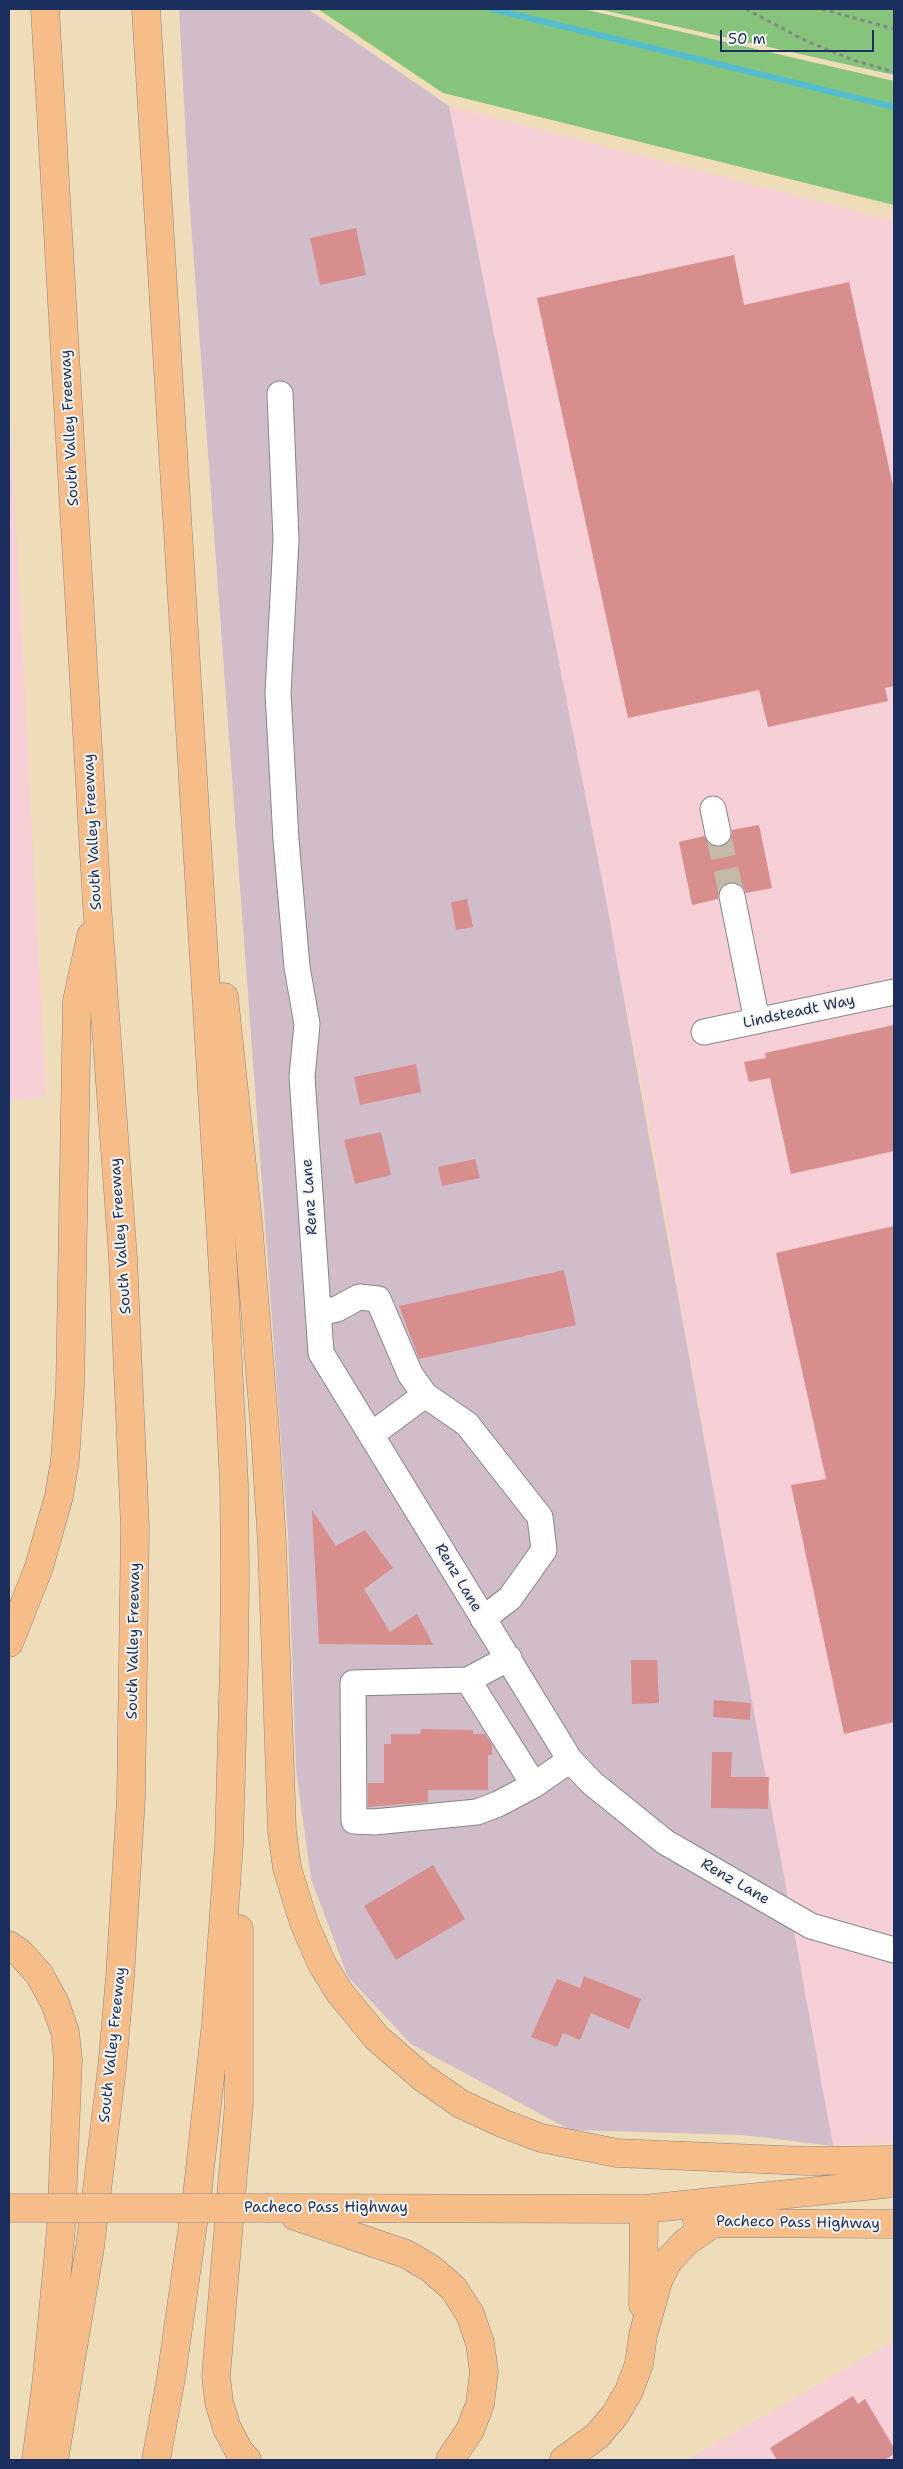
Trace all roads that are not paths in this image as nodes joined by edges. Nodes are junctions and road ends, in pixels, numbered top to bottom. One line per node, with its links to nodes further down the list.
1 (45, 9): 8 (highway, South Valley Freeway)
2 (146, 9): 4 (highway)
3 (280, 394): 12 (street, Renz Lane)
4 (181, 585): 18 (highway); 24 (highway)
5 (713, 809): 6 (street)
6 (718, 833)
7 (732, 896): 10 (street)
8 (97, 905): 16 (highway); 33 (highway, South Valley Freeway)
9 (894, 992): 10 (street, Lindsteadt Way)
10 (757, 1021): 11 (street, Lindsteadt Way)
11 (704, 1032)
12 (318, 1314): 13 (street); 14 (street, Renz Lane)
13 (426, 1395): 14 (street); 15 (street)
14 (371, 1435): 15 (street, Renz Lane)
15 (483, 1619): 17 (street, Renz Lane)
16 (9, 1642)
17 (509, 1658): 19 (street); 20 (street, Renz Lane)
18 (234, 1663): 34 (highway); 35 (highway)
19 (468, 1680): 21 (street); 21 (street)
20 (570, 1760): 21 (street); 23 (street, Renz Lane)
21 (534, 1784)
22 (9, 1945): 32 (highway)
23 (894, 1950)
24 (894, 2160)
25 (894, 2183): 28 (highway, Pacheco Pass Highway)
26 (9, 2208): 27 (highway, Pacheco Pass Highway, bridge)
27 (269, 2208): 28 (highway, Pacheco Pass Highway); 36 (highway)
28 (644, 2209): 29 (highway, Pacheco Pass Highway); 31 (highway)
29 (714, 2223): 30 (highway, Pacheco Pass Highway); 31 (highway)
30 (894, 2224)
31 (643, 2335): 37 (highway)
32 (36, 2460)
33 (54, 2460)
34 (156, 2460)
35 (247, 2460)
36 (450, 2460)
37 (564, 2460)

